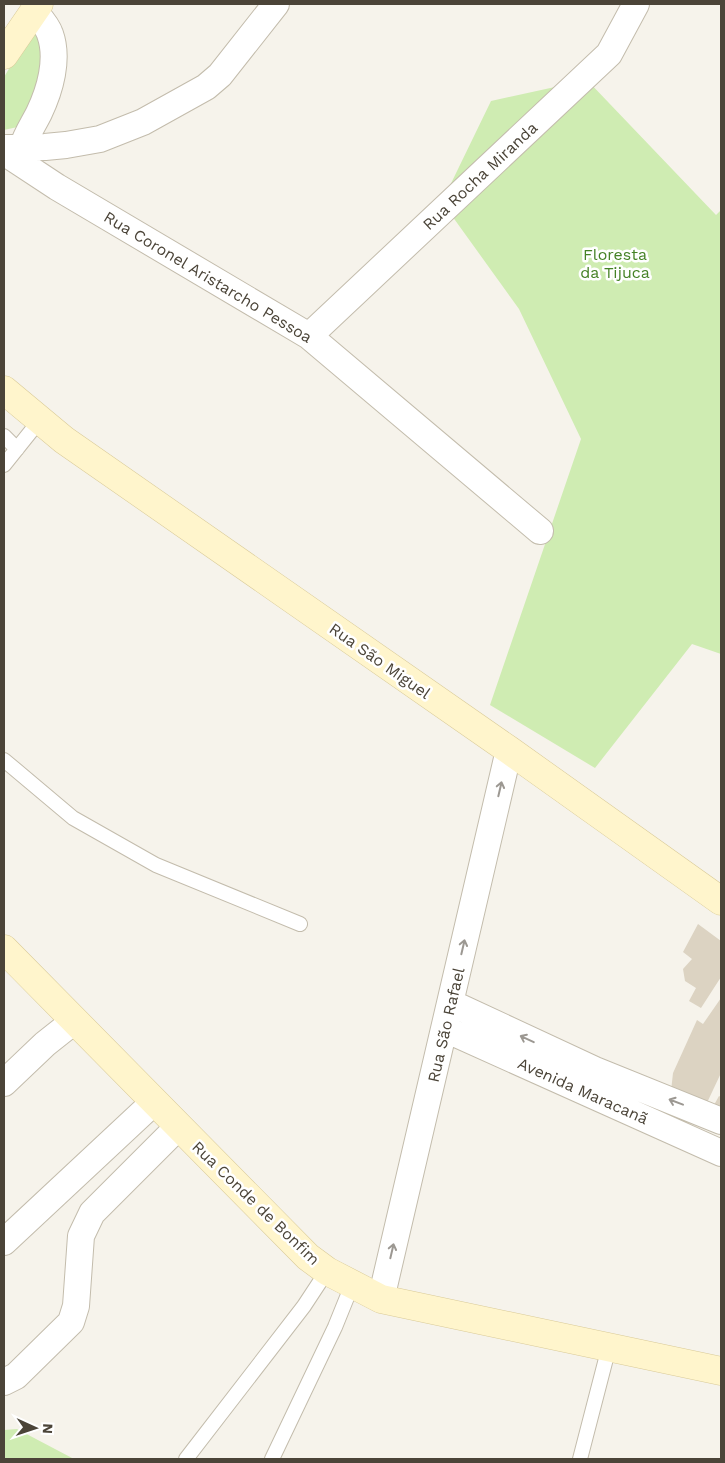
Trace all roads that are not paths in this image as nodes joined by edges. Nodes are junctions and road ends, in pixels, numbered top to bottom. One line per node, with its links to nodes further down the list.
1 (276, 4): 5 (street)
2 (636, 4): 6 (street, Rua Rocha Miranda)
3 (37, 8): 4 (street); 5 (street)
4 (4, 55)
5 (10, 149): 6 (street, Rua Coronel Aristarcho Pessoa)
6 (309, 336): 13 (street, Rua Coronel Aristarcho Pessoa)
7 (4, 376): 9 (street, Rua São Miguel)
8 (4, 390): 9 (street, Rua São Miguel)
9 (40, 420): 11 (lane); 14 (street, Rua São Miguel)
10 (4, 436): 11 (lane)
11 (17, 449): 12 (lane)
12 (4, 465)
13 (540, 531)
14 (509, 750): 16 (street, Rua São Miguel); 19 (street, Rua São Rafael, one-way to 14)
15 (4, 760): 17 (lane)
16 (721, 902)
17 (300, 924)
18 (4, 949): 20 (street, Rua Conde de Bonfim)
19 (451, 1003): 21 (street, Rua São Rafael); 24 (street, Avenida Maracanã, one-way to 19)
20 (74, 1021): 22 (street); 23 (street, Rua Conde de Bonfim)
21 (445, 1029): 26 (street, Avenida Maracanã); 30 (street, Rua São Rafael, one-way to 21)
22 (4, 1083)
23 (154, 1102): 25 (street, Rua Conde de Bonfim); 27 (street)
24 (721, 1121)
25 (178, 1127): 28 (street, Rua Conde de Bonfim); 33 (street)
26 (721, 1152)
27 (4, 1242)
28 (327, 1271): 29 (street, Rua Conde de Bonfim); 34 (lane)
29 (352, 1285): 30 (street, Rua Conde de Bonfim); 35 (lane)
30 (381, 1299): 31 (street, Rua Conde de Bonfim)
31 (609, 1347): 32 (street, Rua Conde de Bonfim); 36 (lane)
32 (719, 1366)
33 (4, 1382)
34 (186, 1459)
35 (272, 1459)
36 (580, 1459)

